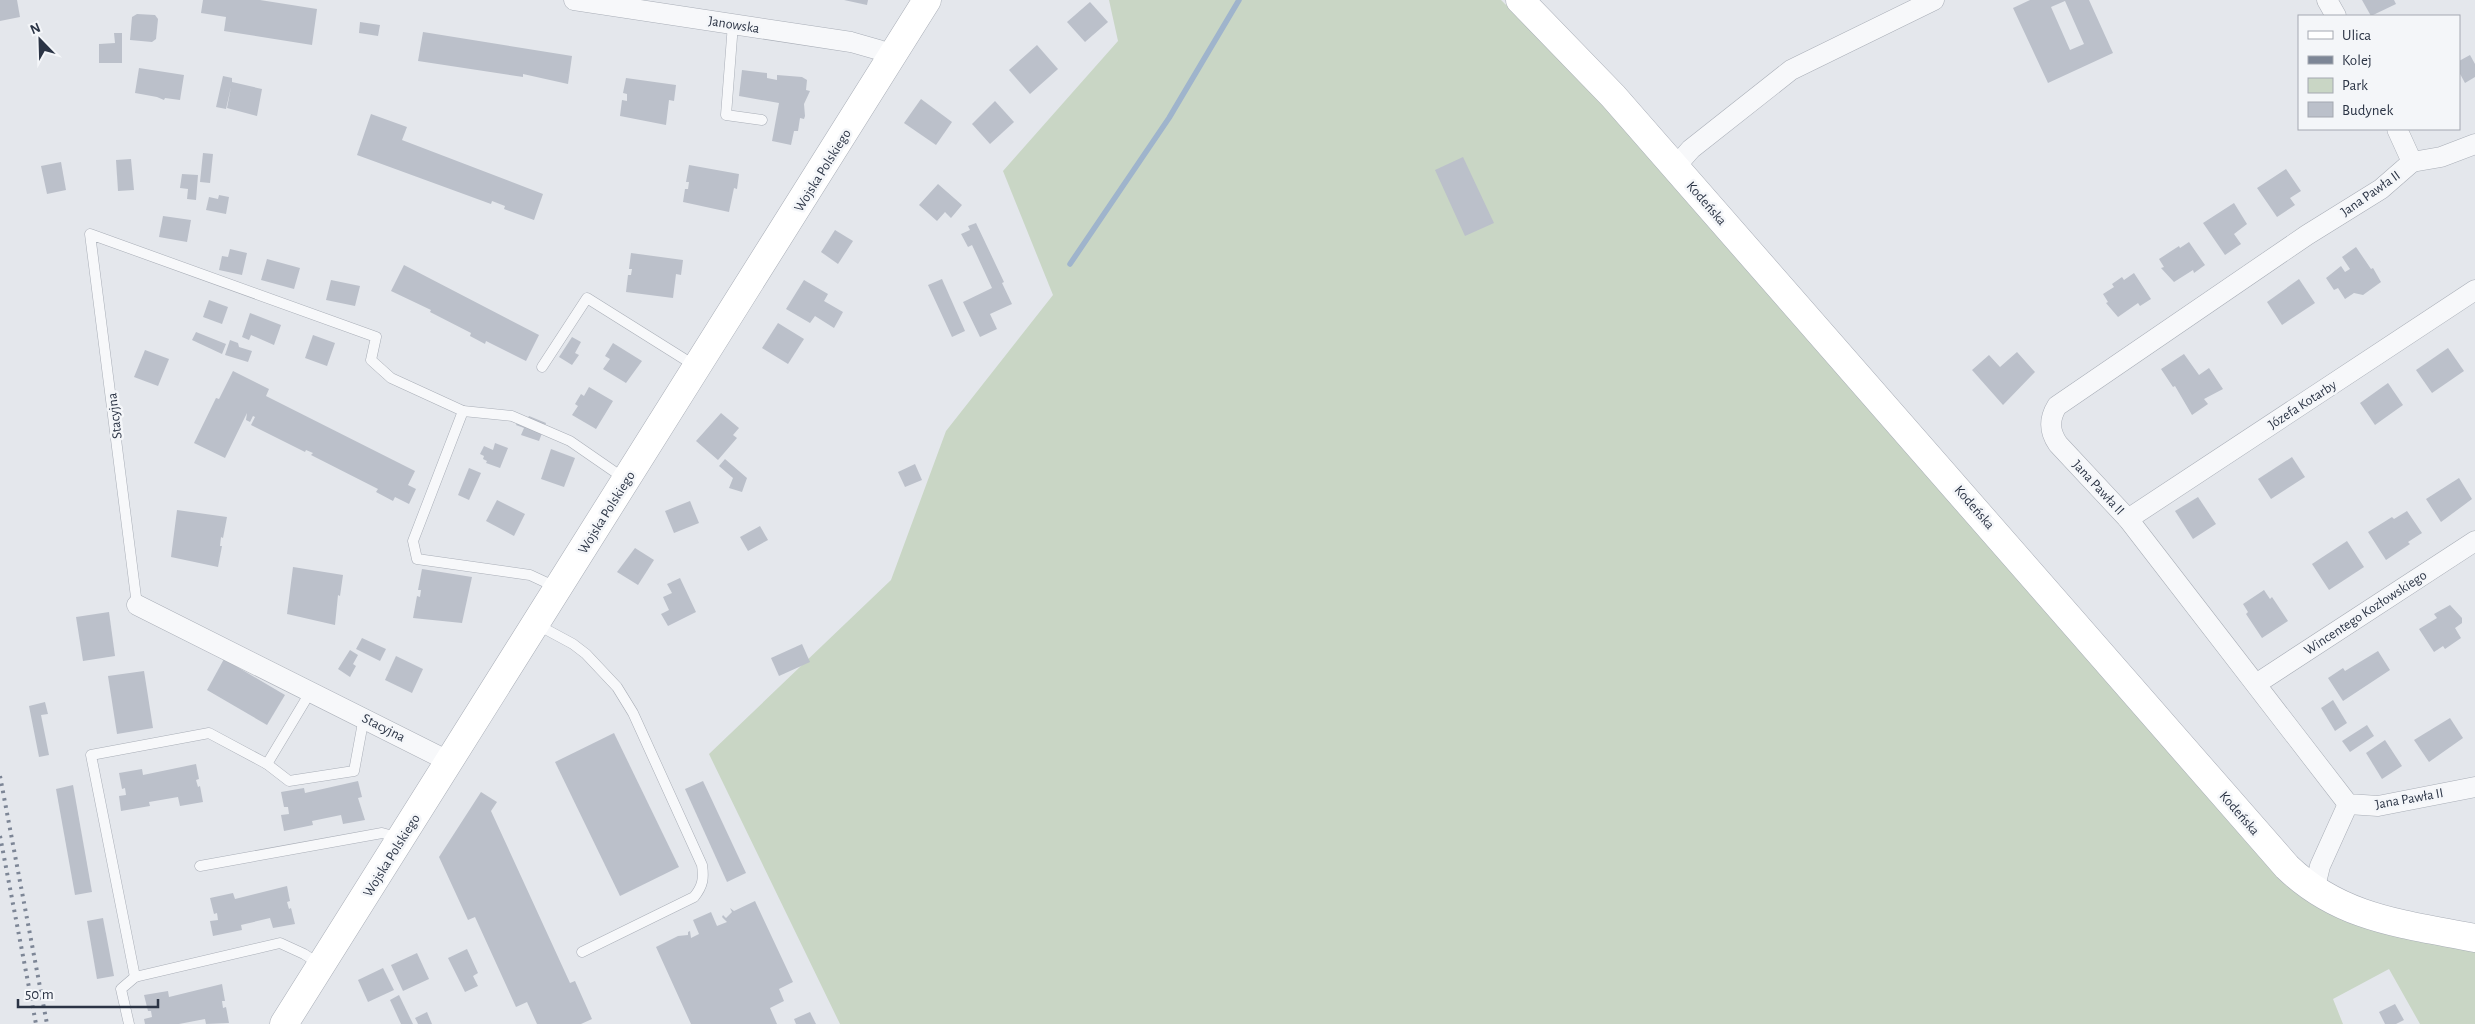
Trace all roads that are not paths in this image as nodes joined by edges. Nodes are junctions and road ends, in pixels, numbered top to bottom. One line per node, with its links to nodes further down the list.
1 (574, 0): 6 (street, Janowska)
2 (927, 0): 10 (main road, Wojska Polskiego)
3 (1520, 0): 15 (main road, Kodeńska)
4 (1934, 0): 7 (street)
5 (2327, 0): 8 (street)
6 (638, 5): 9 (street, Janowska)
7 (1911, 5): 15 (street)
8 (2335, 15)
9 (733, 24): 10 (street, Janowska); 11 (lane)
10 (892, 56): 18 (main road, Wojska Polskiego)
11 (762, 120)
12 (2397, 130): 14 (street)
13 (2475, 144): 14 (street)
14 (2412, 162): 21 (street, Jana Pawła II)
15 (1675, 167): 35 (main road, Kodeńska)
16 (2475, 290): 21 (street, Józefa Kotarby)
17 (542, 367): 18 (lane)
18 (698, 368): 20 (main road, Wojska Polskiego)
19 (463, 411): 20 (lane); 23 (lane); 24 (lane, Stacyjna)
20 (626, 480): 23 (main road, Wojska Polskiego)
21 (2128, 519): 26 (street, Jana Pawła II)
22 (2475, 541): 26 (street, Wincentego Kozłowskiego)
23 (559, 588): 25 (main road, Wojska Polskiego)
24 (137, 605): 27 (street, Stacyjna)
25 (536, 624): 29 (main road, Wojska Polskiego); 37 (lane)
26 (2256, 684): 32 (street, Jana Pawła II)
27 (310, 691): 28 (street, Stacyjna); 30 (lane)
28 (364, 717): 29 (street, Stacyjna); 30 (lane)
29 (450, 762): 33 (main road, Wojska Polskiego)
30 (267, 764): 39 (lane)
31 (2475, 787): 32 (street, Jana Pawła II)
32 (2348, 804): 35 (street)
33 (401, 839): 34 (lane); 38 (main road, Wojska Polskiego)
34 (200, 866)
35 (2314, 891): 36 (main road, Kodeńska)
36 (2475, 938)
37 (582, 952)
38 (321, 966): 39 (lane); 41 (main road, Wojska Polskiego)
39 (135, 977): 40 (lane)
40 (130, 1024)
41 (284, 1024)

